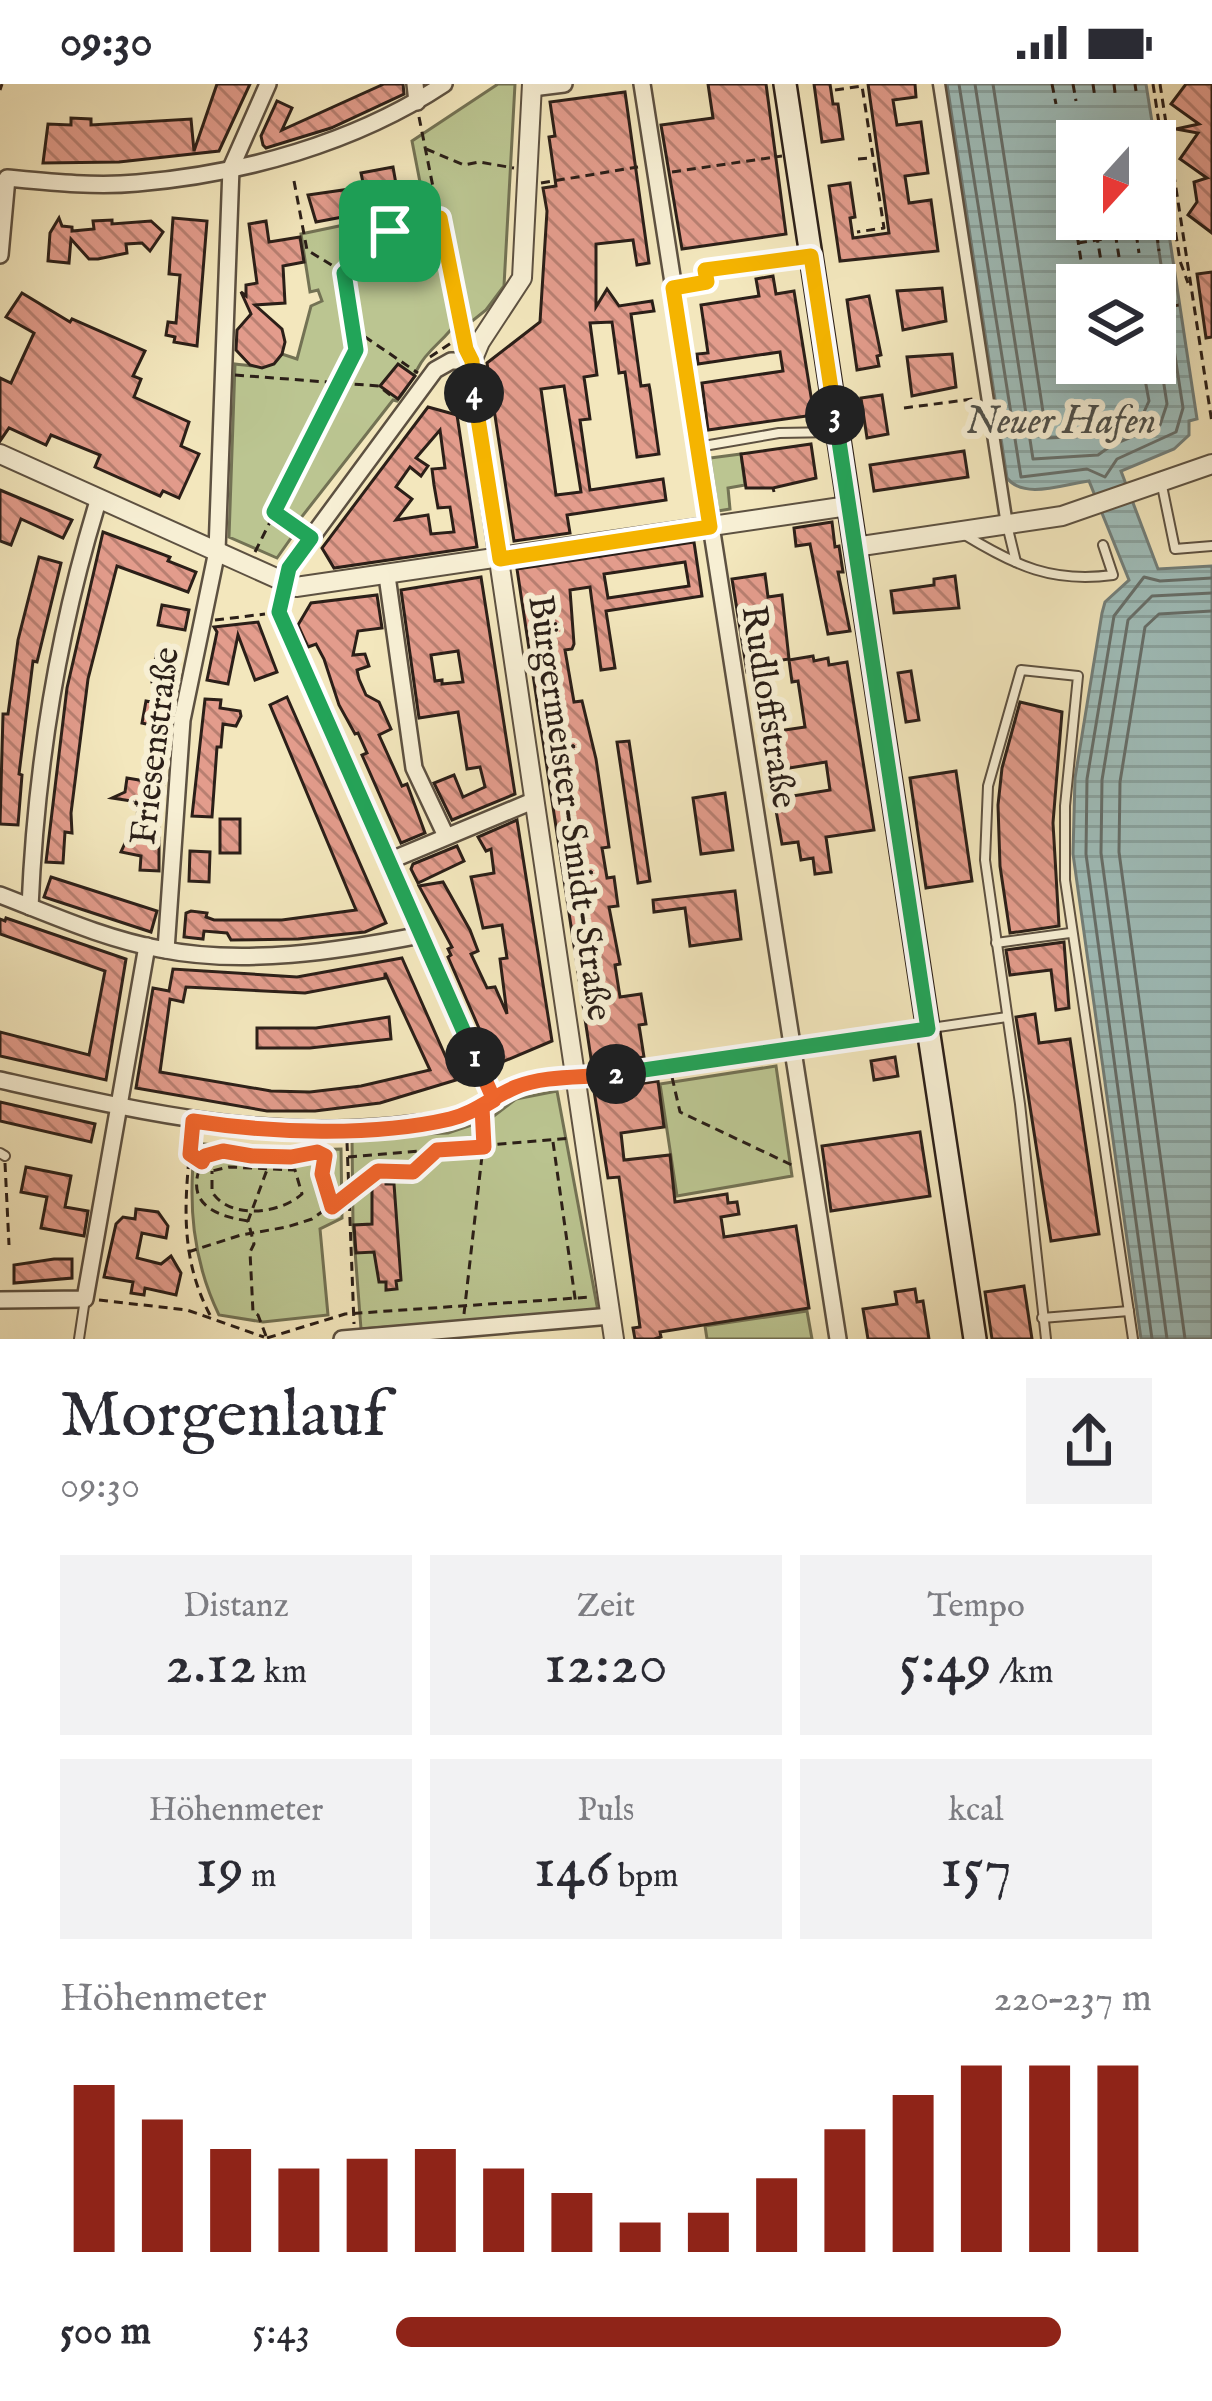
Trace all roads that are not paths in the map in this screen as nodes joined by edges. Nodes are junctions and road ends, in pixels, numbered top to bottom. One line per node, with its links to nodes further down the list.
1 (268, 84): 10 (street)
2 (415, 84): 9 (street)
3 (444, 84): 9 (street)
4 (564, 84): 8 (street)
5 (642, 84): 13 (street, Rudloffstraße)
6 (785, 84): 12 (main road)
7 (939, 84): 22 (street)
8 (532, 86): 14 (street)
9 (418, 102): 10 (street)
10 (231, 168): 11 (street); 28 (street, Friesenstraße)
11 (0, 254)
12 (811, 256): 13 (lane); 15 (main road)
13 (673, 288): 16 (street, Rudloffstraße)
14 (472, 361): 29 (street, Bürgermeister-Smidt-Straße); 32 (street)
15 (837, 432): 16 (lane); 21 (main road)
16 (697, 447): 23 (street, Rudloffstraße)
17 (0, 454): 20 (street)
18 (1212, 464): 19 (street)
19 (1160, 479): 22 (street); 26 (lane)
20 (99, 498): 28 (street); 37 (street)
21 (848, 506): 23 (street); 27 (main road)
22 (1006, 525): 24 (street); 30 (lane)
23 (710, 527): 29 (street); 45 (street, Rudloffstraße)
24 (959, 532): 27 (street); 30 (lane)
25 (1102, 545): 30 (lane)
26 (1212, 546)
27 (855, 548): 44 (main road)
28 (217, 551): 32 (street); 42 (street, Friesenstraße)
29 (500, 559): 31 (street); 33 (street, Bürgermeister-Smidt-Straße)
30 (1016, 563)
31 (387, 576): 32 (street); 34 (street)
32 (285, 582): 35 (street)
33 (535, 800): 34 (street); 46 (street, Bürgermeister-Smidt-Straße)
34 (446, 836): 35 (street)
35 (389, 862): 39 (street)
36 (0, 895): 37 (street)
37 (30, 907): 41 (street)
38 (1070, 933): 40 (lane); 40 (lane); 53 (lane)
39 (421, 935): 42 (street); 48 (street)
40 (996, 943): 43 (lane)
41 (147, 946): 42 (street); 49 (street)
42 (166, 950)
43 (1007, 1017): 44 (lane); 54 (lane)
44 (928, 1029): 45 (street); 60 (main road)
45 (790, 1048): 46 (street); 59 (street, Rudloffstraße)
46 (576, 1079): 48 (street); 52 (street, Bürgermeister-Smidt-Straße)
47 (0, 1080): 49 (street)
48 (488, 1103): 49 (street)
49 (120, 1107): 50 (street)
50 (86, 1299): 51 (street); 57 (lane)
51 (0, 1300)
52 (610, 1306): 55 (street); 58 (street, Bürgermeister-Smidt-Straße)
53 (1129, 1311): 54 (lane); 62 (lane)
54 (1042, 1318): 61 (lane)
55 (457, 1334): 56 (street)
56 (349, 1338)
57 (79, 1339)
58 (614, 1339)
59 (838, 1339)
60 (975, 1339)
61 (1046, 1339)
62 (1132, 1339)

